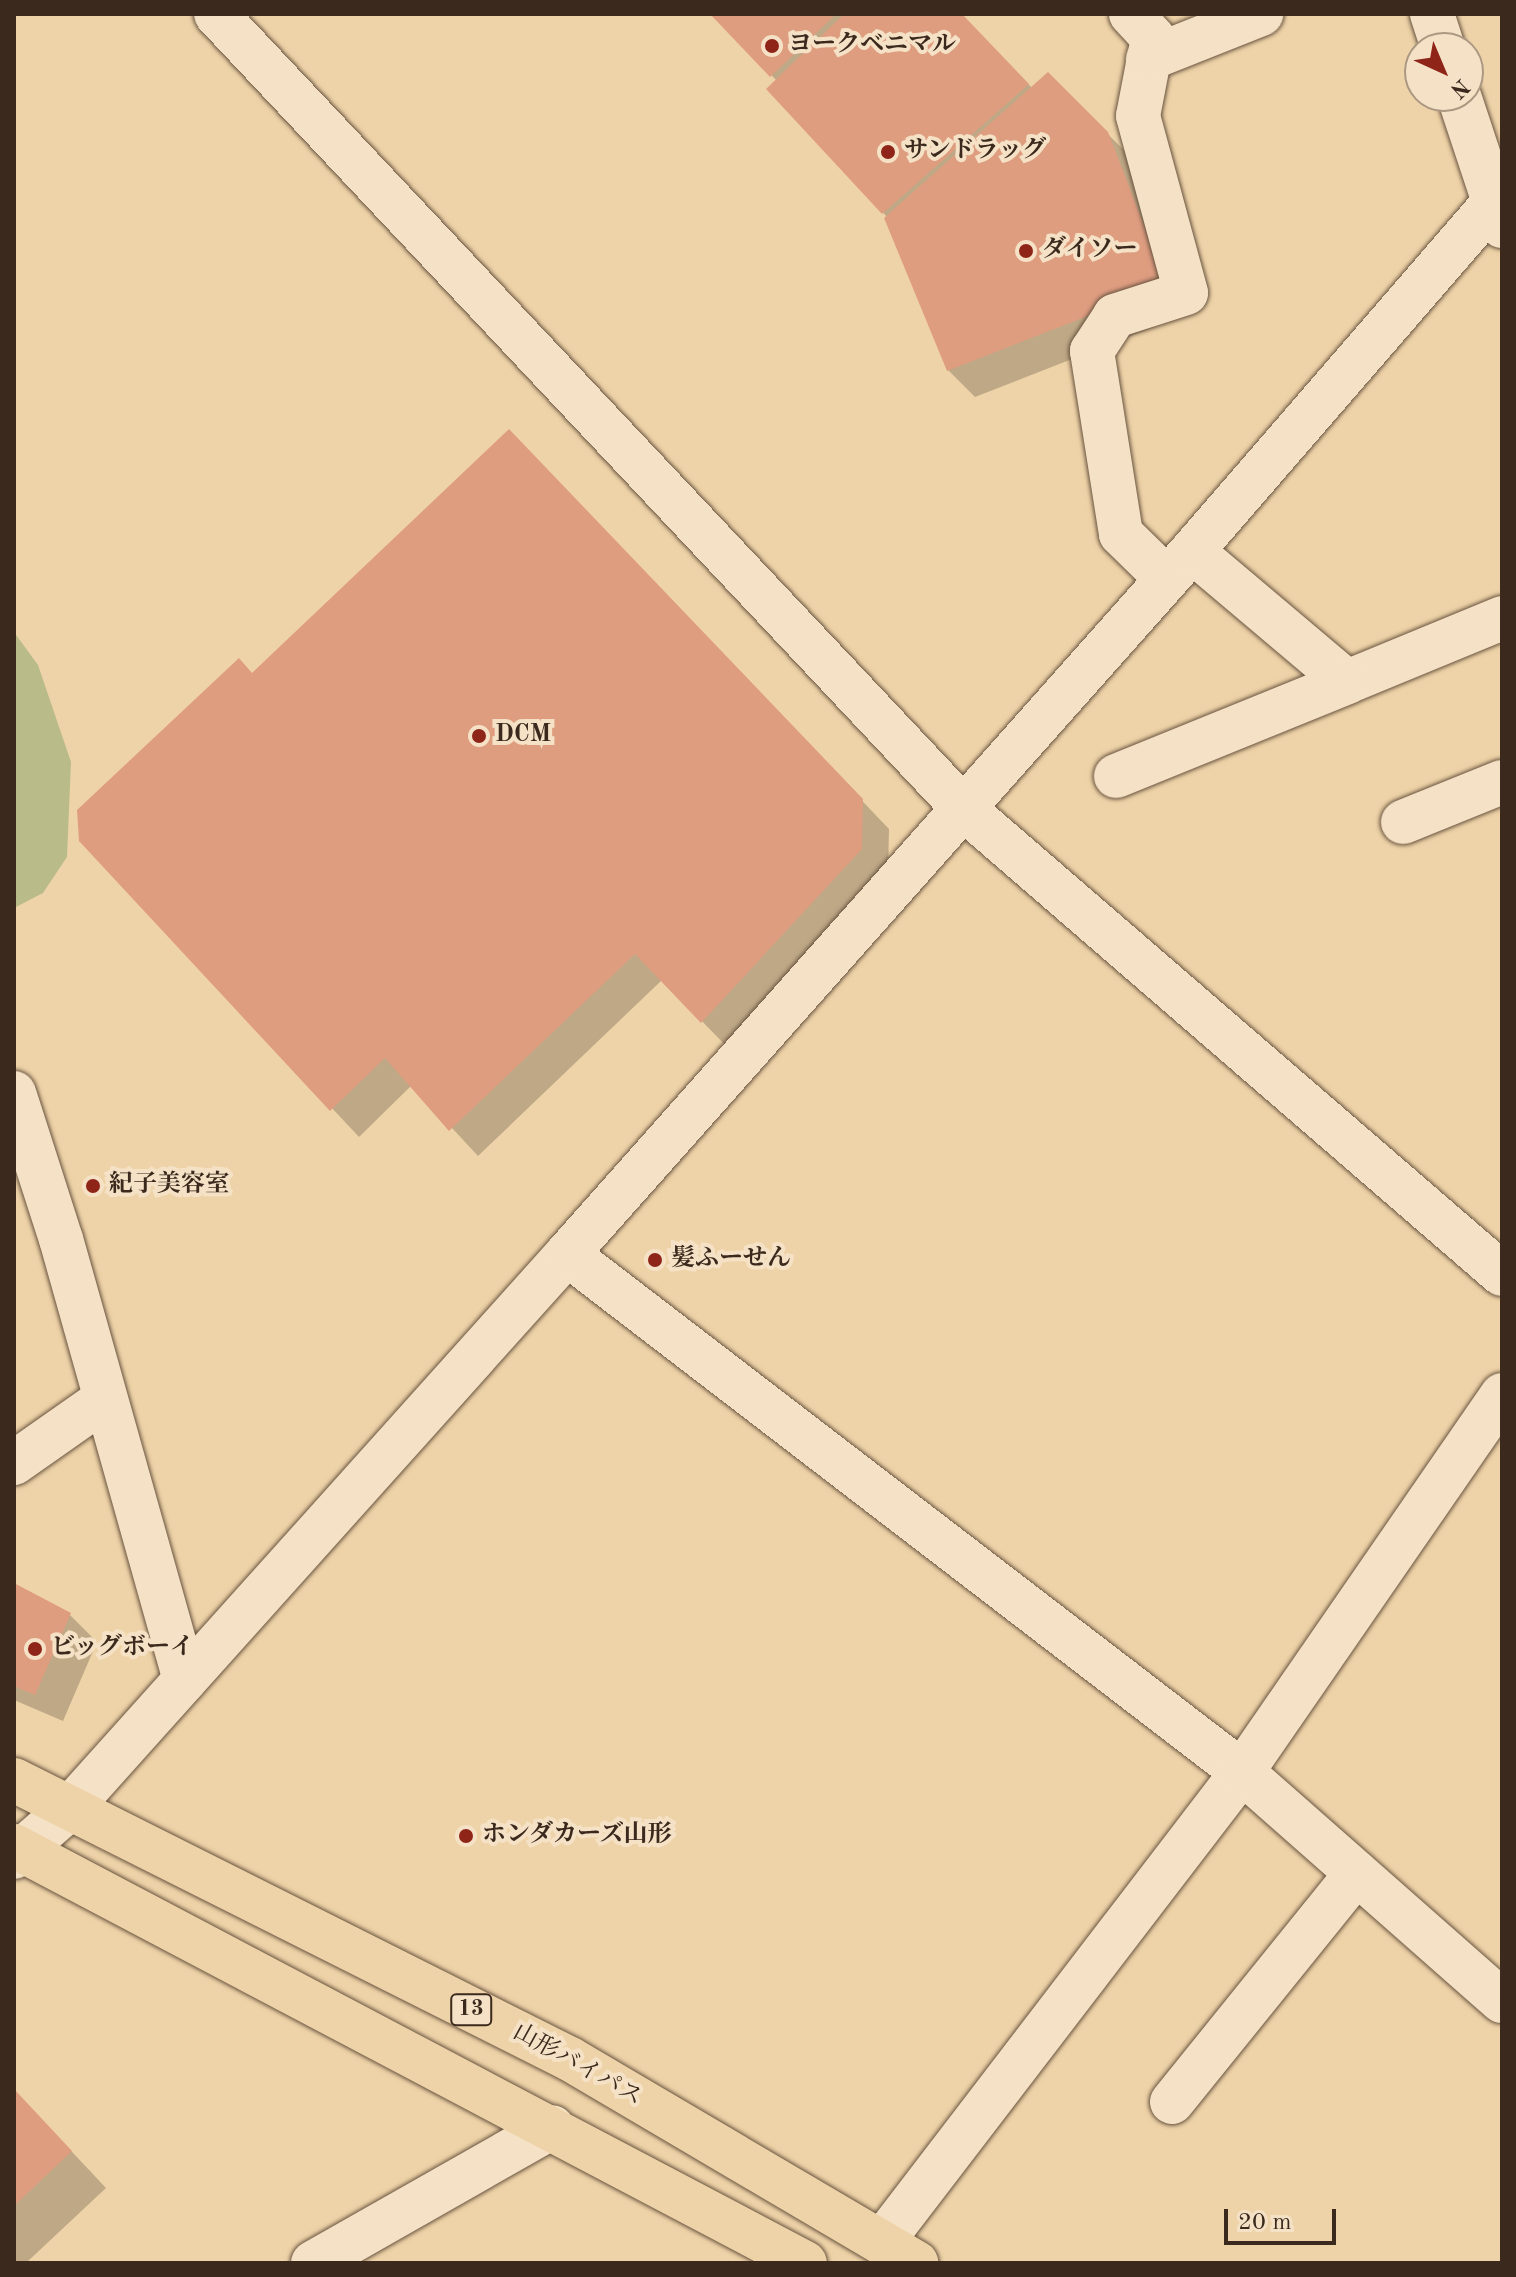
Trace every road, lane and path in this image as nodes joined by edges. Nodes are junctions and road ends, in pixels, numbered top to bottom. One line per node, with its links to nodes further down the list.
1 (216, 14): 12 (street)
2 (1131, 14): 4 (street)
3 (1261, 14): 4 (street)
4 (1148, 59): 7 (street)
5 (1465, 112): 6 (street)
6 (1499, 207): 7 (street)
7 (1180, 565): 9 (street); 12 (street)
8 (1502, 618): 9 (street)
9 (1347, 682): 10 (street)
10 (1116, 776)
11 (1502, 782): 13 (street)
12 (964, 809): 15 (street); 16 (street)
13 (1403, 822)
14 (14, 1093): 18 (street)
15 (567, 1254): 20 (street); 21 (street)
16 (1502, 1274)
17 (1502, 1395): 21 (street)
18 (105, 1399): 19 (street); 20 (street)
19 (14, 1463)
20 (185, 1680): 23 (street)
21 (1242, 1772): 25 (street); 29 (street)
22 (14, 1780): 23 (highway, 山形バイパス / 13)
23 (70, 1808): 24 (street); 29 (highway, 山形バイパス / 13)
24 (17, 1851): 28 (highway)
25 (1357, 1873): 26 (street); 27 (street)
26 (1502, 2001)
27 (1172, 2102)
28 (552, 2127): 30 (street); 31 (highway)
29 (899, 2253)
30 (313, 2263)
31 (805, 2263)

